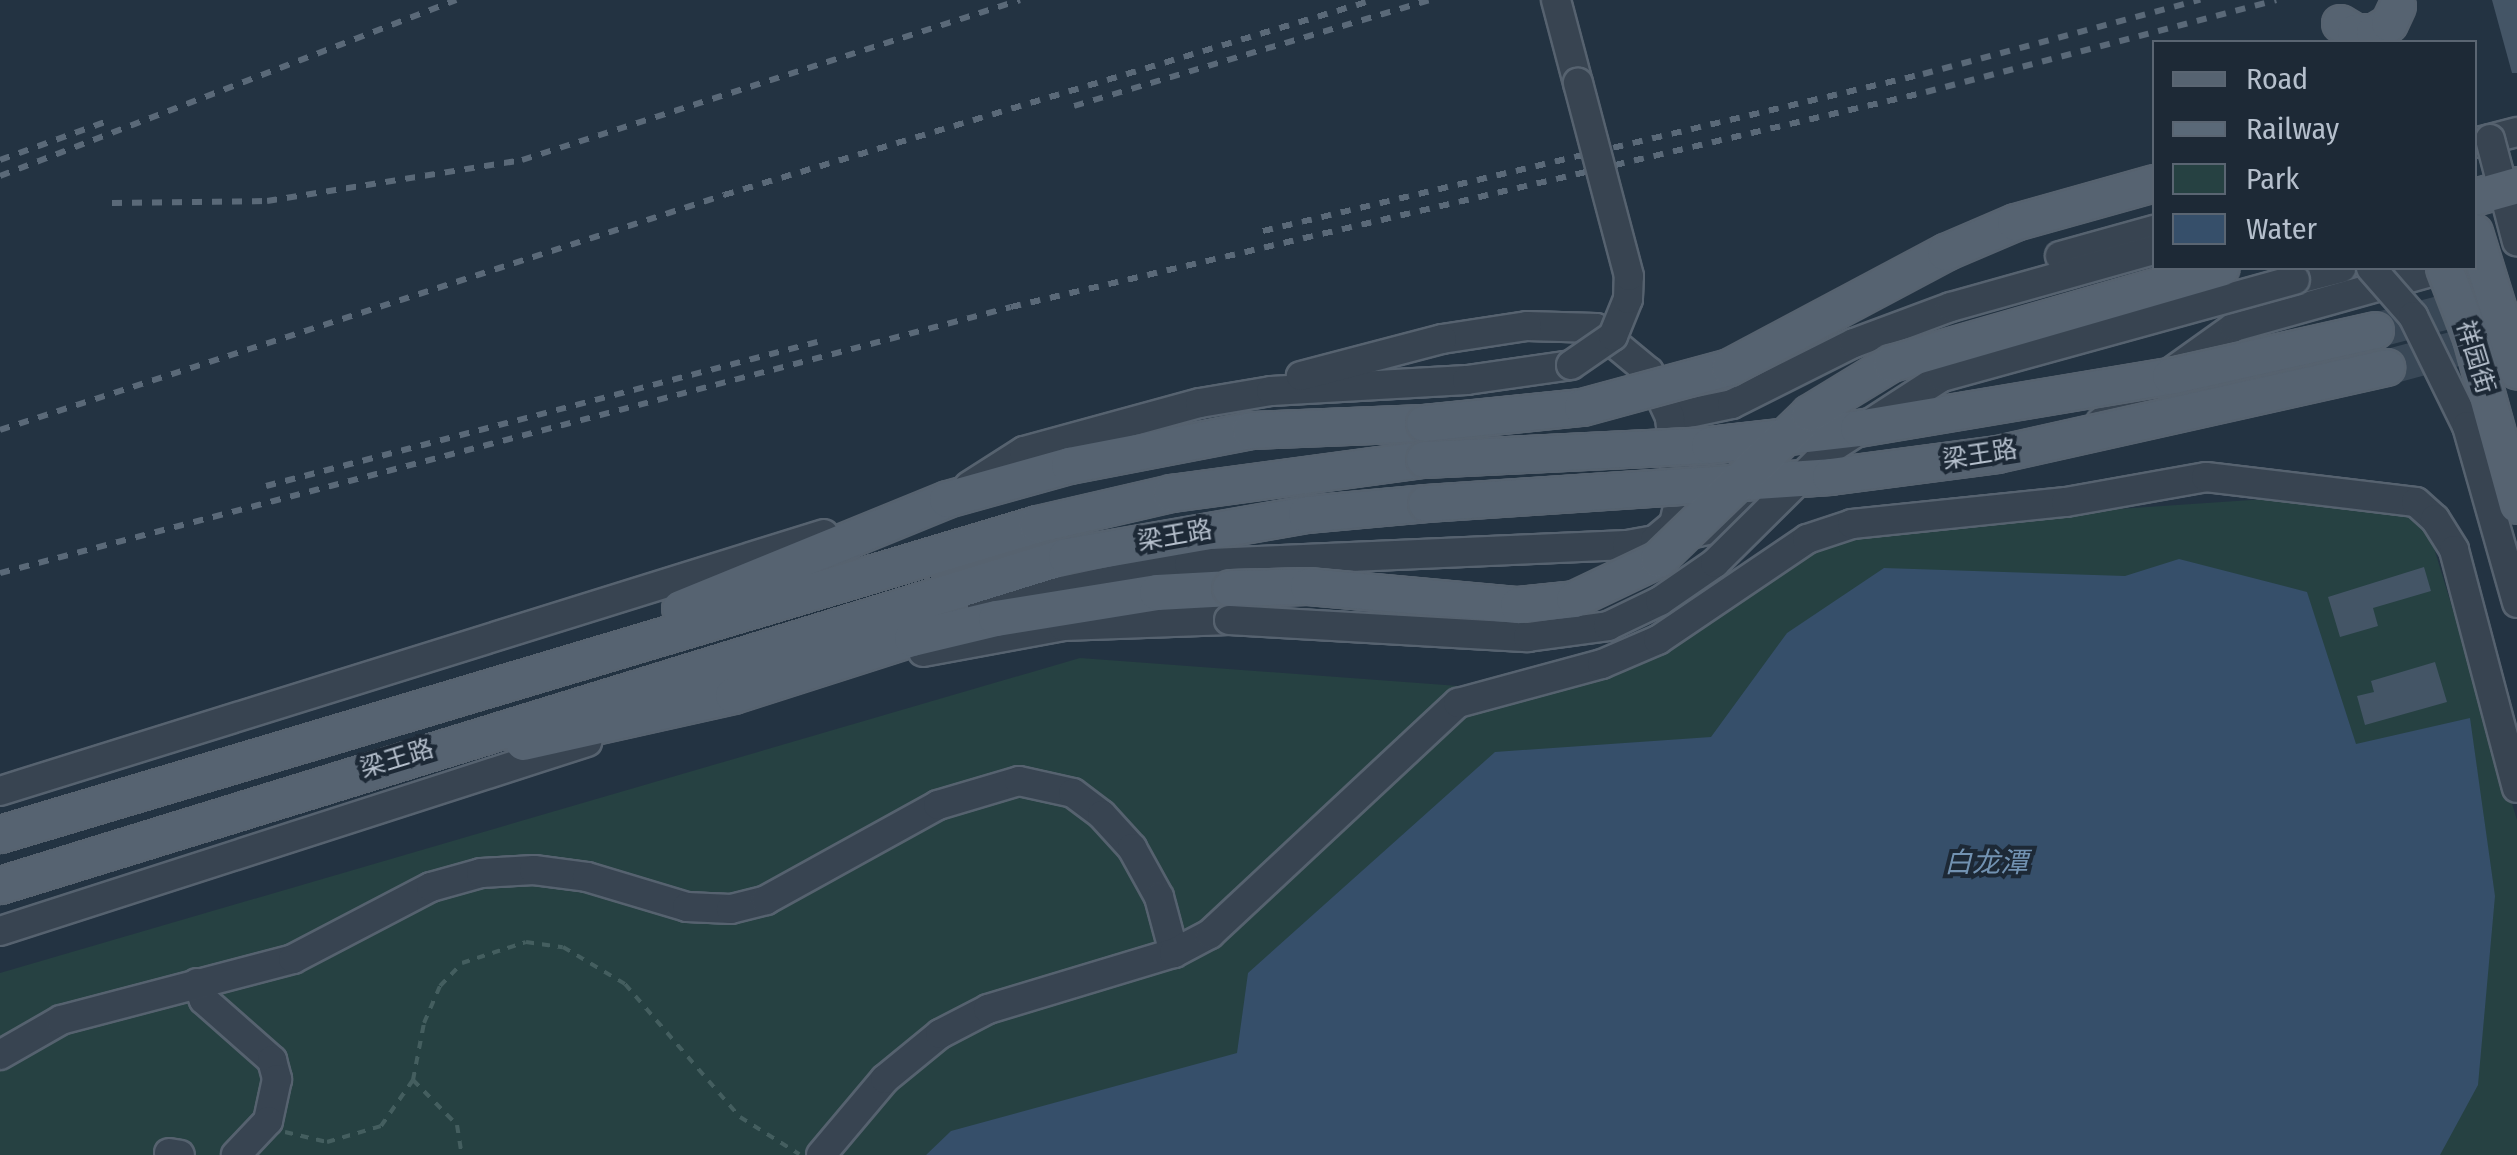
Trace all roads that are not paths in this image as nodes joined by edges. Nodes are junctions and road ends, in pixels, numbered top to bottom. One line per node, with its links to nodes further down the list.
1 (1556, 0): 24 (street, bridge)
2 (2397, 3): 3 (main road); 4 (main road)
3 (2339, 22)
4 (2406, 40)
5 (2494, 138): 12 (street, bridge)
6 (2152, 184): 22 (main road, 梁王路, bridge)
7 (2517, 186): 9 (main road, bridge)
8 (2477, 190): 14 (street)
9 (2477, 196)
10 (2152, 231): 22 (street, bridge)
11 (2477, 242): 23 (main road, 祥园街, bridge)
12 (2517, 242)
13 (2152, 251): 25 (street)
14 (2477, 258)
15 (2214, 270): 30 (main road, bridge)
16 (2334, 270): 30 (street, bridge)
17 (2373, 270): 29 (street, bridge)
18 (2437, 270): 28 (street)
19 (2445, 270): 27 (main road, 祥园街, bridge)
20 (2376, 330): 32 (main road, 梁王路, bridge)
21 (2386, 366): 36 (main road, 梁王路, bridge)
22 (1729, 367): 26 (main road, 梁王路, bridge)
23 (2517, 371)
24 (1237, 397): 25 (street); 26 (street)
25 (1670, 416): 28 (street)
26 (947, 499): 32 (main road, 梁王路); 35 (street)
27 (2517, 506)
28 (1655, 540): 31 (street)
29 (2517, 603)
30 (1229, 604): 31 (main road); 33 (street)
31 (912, 638): 33 (main road)
32 (484, 689): 37 (main road, 梁王路)
33 (733, 695): 36 (main road); 39 (street)
34 (2517, 788): 40 (street)
35 (0, 791)
36 (282, 795): 38 (main road, 梁王路)
37 (0, 834)
38 (0, 885)
39 (0, 930)
40 (1174, 953): 41 (street); 44 (street)
41 (197, 983): 42 (street); 43 (street)
42 (0, 1055)
43 (236, 1155)
44 (821, 1155)

